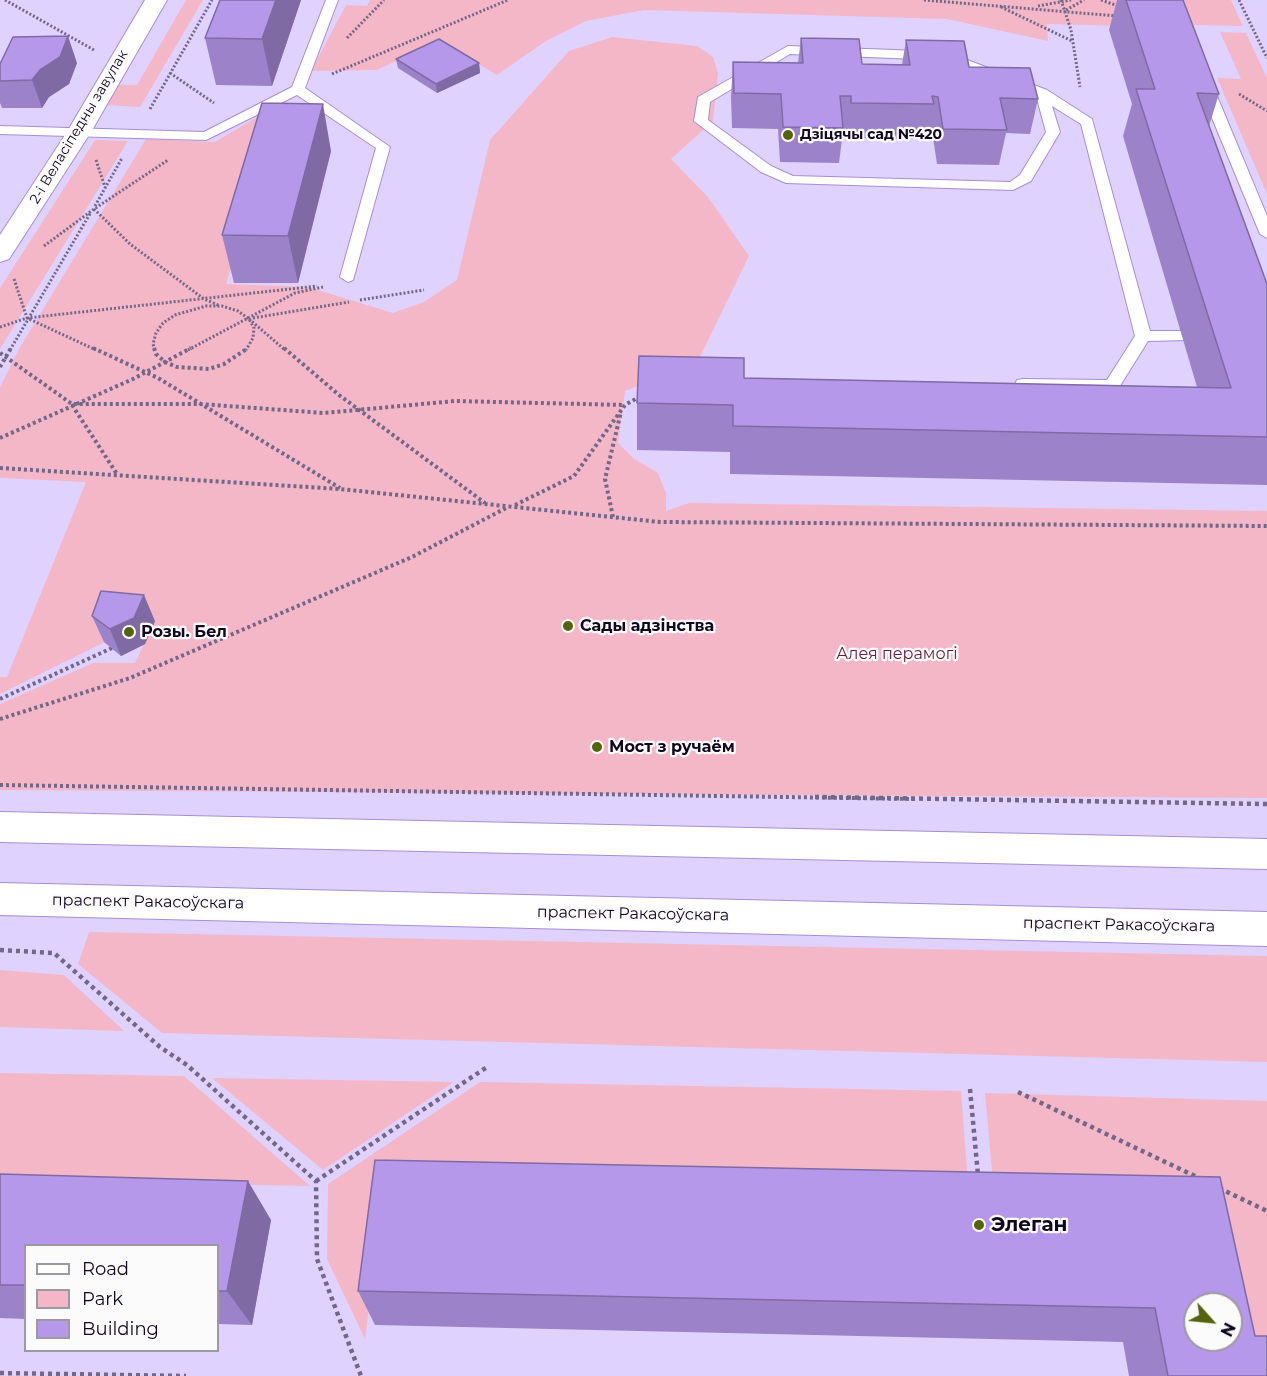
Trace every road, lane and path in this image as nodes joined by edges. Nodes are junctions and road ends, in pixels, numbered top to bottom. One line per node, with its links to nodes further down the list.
1 (5, 0): 18 (path)
2 (156, 0): 27 (main road, 2-і Веласіпедны завулак)
3 (212, 0): 21 (path)
4 (332, 0): 22 (lane)
5 (508, 0): 22 (path)
6 (924, 0): 12 (path)
7 (1071, 0): 11 (path)
8 (1084, 0): 15 (path)
9 (1101, 0): 14 (path)
10 (1239, 0): 19 (path)
11 (1062, 1): 13 (path); 15 (path)
12 (998, 6): 13 (path); 17 (path)
13 (1031, 8): 15 (path)
14 (1124, 8)
15 (1065, 11): 16 (path); 17 (path)
16 (1122, 16)
17 (1072, 41): 25 (path)
18 (102, 54)
19 (1267, 58)
20 (1199, 71): 33 (lane)
21 (170, 73): 24 (path); 28 (path)
22 (298, 89): 24 (lane); 36 (lane)
23 (1042, 93): 23 (lane); 25 (lane)
24 (239, 119): 29 (lane)
25 (1087, 122): 43 (lane)
26 (0, 130): 27 (lane)
27 (79, 132): 28 (lane); 34 (main road, 2-і Веласіпедны завулак)
28 (136, 134): 29 (lane); 31 (path)
29 (206, 136): 32 (path)
30 (95, 157): 31 (path)
31 (105, 188): 32 (path)
32 (94, 209): 35 (path); 38 (path); 40 (path)
33 (1267, 234)
34 (6, 250): 40 (path)
35 (39, 250)
36 (343, 280): 38 (path); 41 (path)
37 (424, 290): 41 (path)
38 (204, 299): 39 (path); 40 (path)
39 (222, 306): 41 (path); 47 (path)
40 (27, 318): 42 (path); 46 (path); 49 (path)
41 (249, 319): 47 (path); 47 (path); 56 (path)
42 (0, 327)
43 (1143, 336): 44 (lane); 50 (lane)
44 (1182, 336)
45 (0, 354): 46 (path)
46 (6, 357): 48 (path); 52 (path)
47 (165, 362): 49 (path)
48 (0, 367)
49 (146, 372): 52 (path); 53 (path)
50 (1007, 384)
51 (645, 394): 54 (path)
52 (72, 404): 53 (path); 57 (path); 59 (path)
53 (200, 405): 56 (path); 60 (path)
54 (625, 405): 55 (path); 56 (path)
55 (622, 409): 62 (path); 63 (path)
56 (359, 410): 61 (path)
57 (0, 438)
58 (0, 468): 59 (path)
59 (118, 475): 60 (path)
60 (340, 489): 61 (path)
61 (485, 504): 62 (path)
62 (509, 506): 63 (path); 67 (path)
63 (613, 517): 64 (path)
64 (1267, 526)
65 (112, 648): 66 (path)
66 (0, 699)
67 (0, 719)
68 (0, 784): 69 (path)
69 (1267, 804)
70 (0, 828): 71 (main road)
71 (1267, 854)
72 (0, 899): 73 (main road, праспект Ракасоўскага)
73 (1267, 929)
74 (0, 950): 78 (path)
75 (487, 1067): 78 (path)
76 (970, 1089): 80 (path)
77 (1018, 1092): 79 (path)
78 (316, 1181): 85 (path)
79 (1205, 1181)
80 (978, 1182)
81 (1215, 1186): 82 (path)
82 (1267, 1211)
83 (0, 1373): 84 (path)
84 (186, 1376)
85 (361, 1376)

